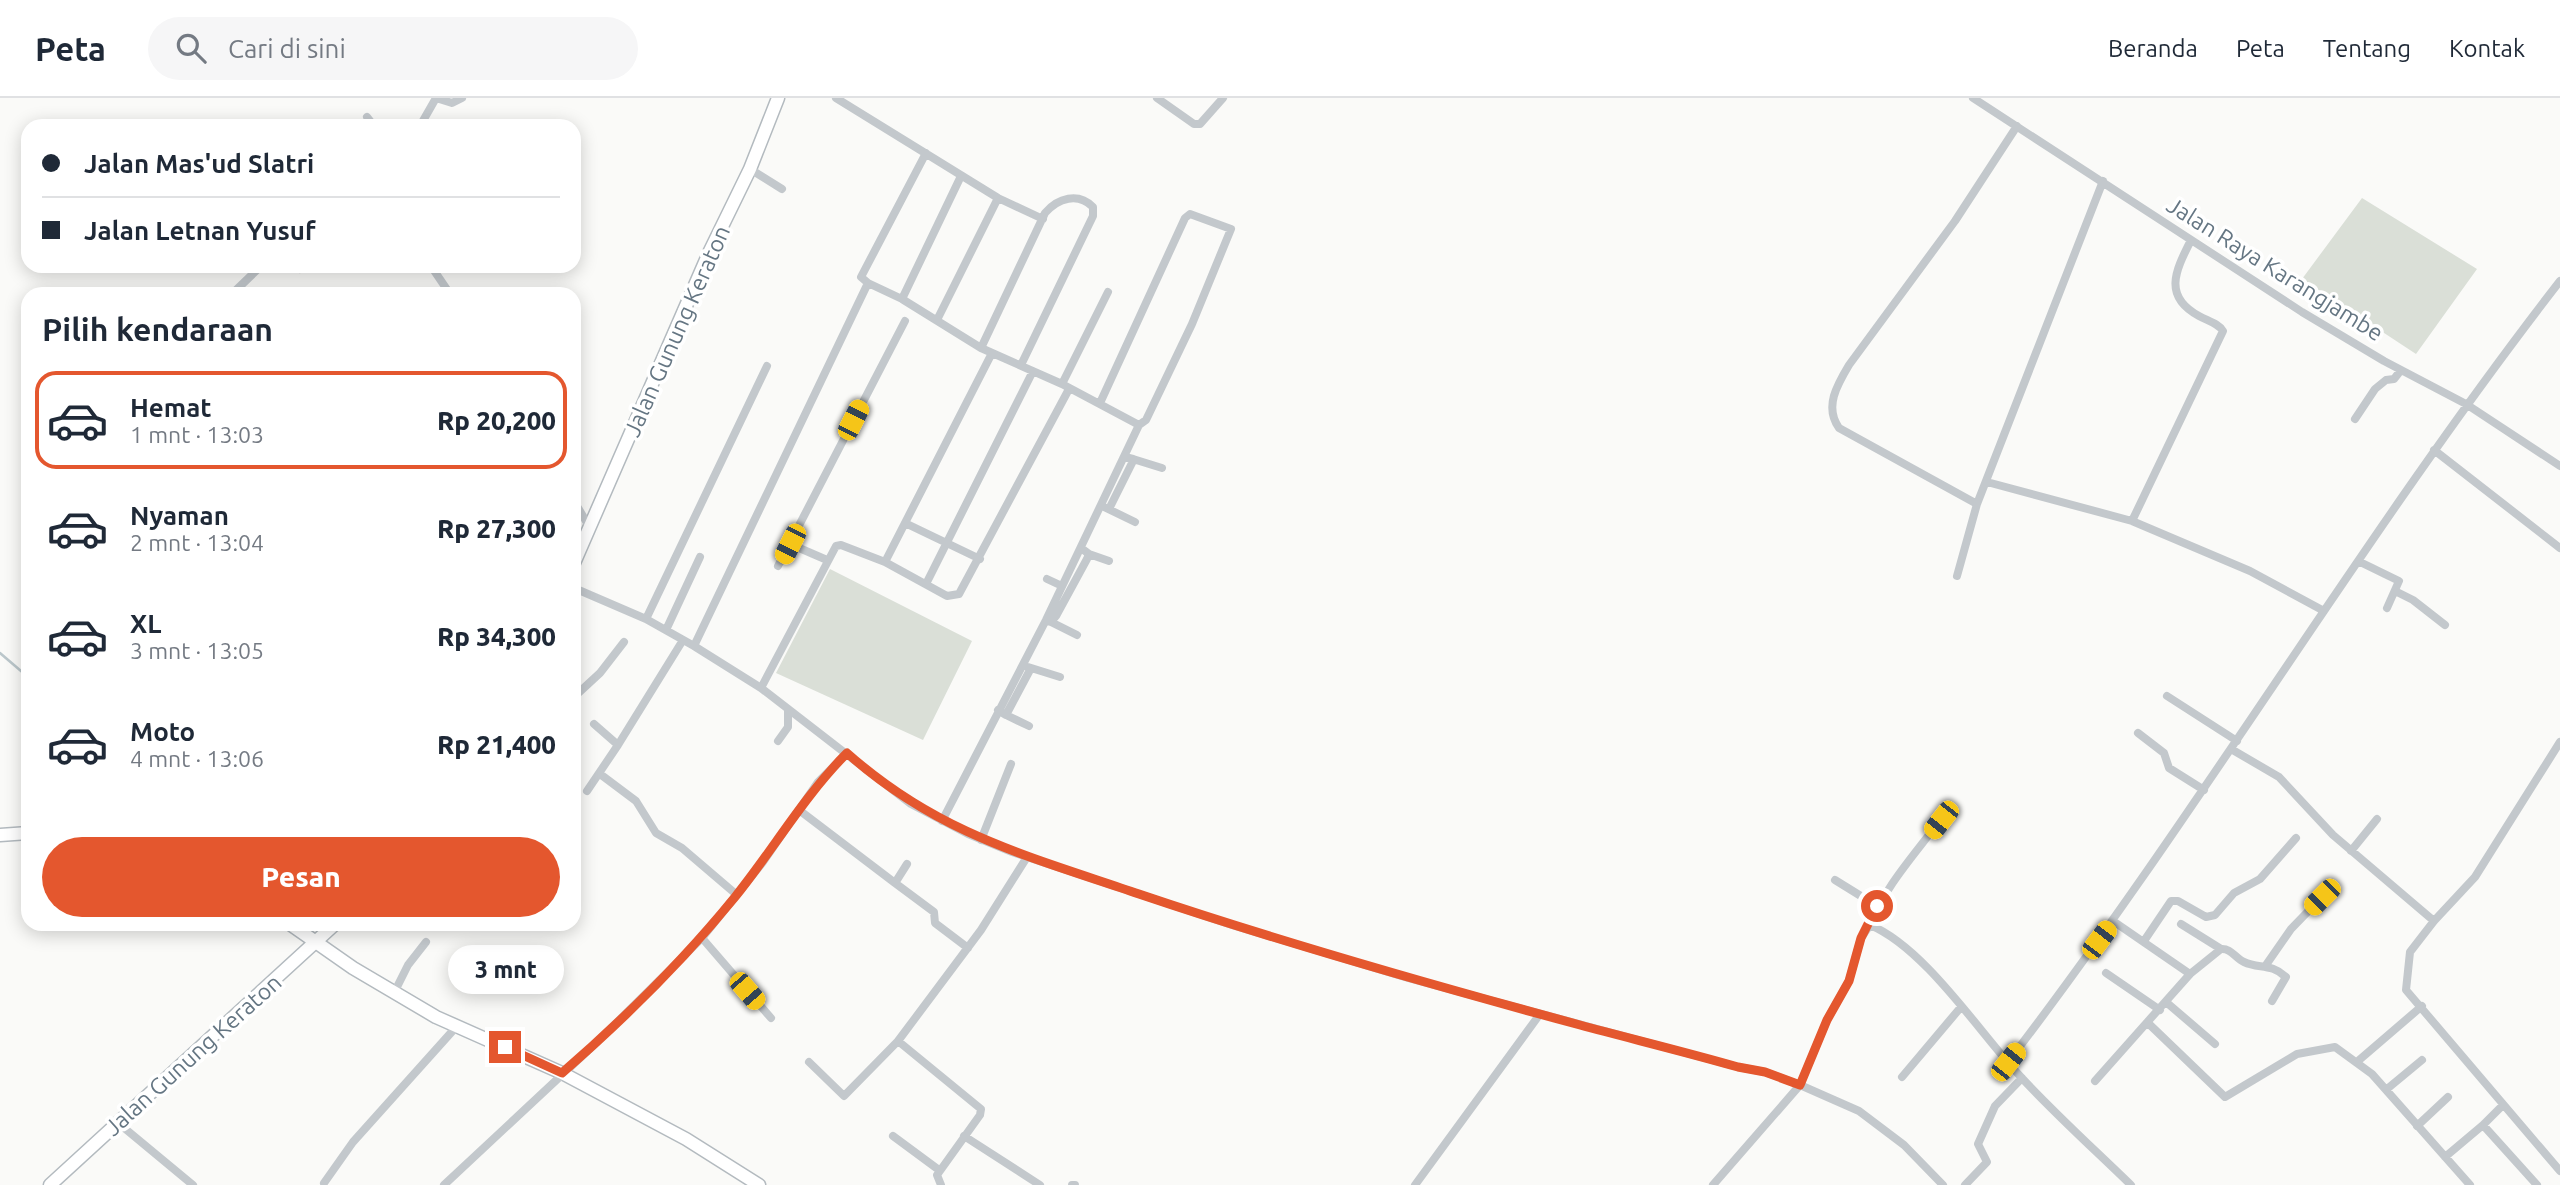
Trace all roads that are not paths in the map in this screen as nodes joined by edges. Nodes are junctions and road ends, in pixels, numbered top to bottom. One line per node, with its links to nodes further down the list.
1 (436, 98): 2 (street); 8 (street)
2 (462, 98)
3 (778, 98): 11 (street, Jalan Gunung Keraton)
4 (836, 98): 10 (street)
5 (1157, 98): 6 (street)
6 (1223, 98)
7 (1973, 98): 9 (street, Jalan Raya Karangjambe)
8 (424, 119)
9 (2017, 126): 13 (street, Jalan Raya Karangjambe); 42 (street)
10 (926, 153): 12 (street); 20 (street)
11 (750, 169): 14 (street); 48 (street, Jalan Gunung Keraton)
12 (961, 176): 15 (street); 23 (street)
13 (2103, 181): 17 (street, Jalan Raya Karangjambe); 41 (street)
14 (782, 189)
15 (998, 198): 16 (street); 24 (street)
16 (1043, 219): 26 (street); 28 (street)
17 (2192, 240): 30 (street, Jalan Raya Karangjambe); 46 (street)
18 (254, 273): 21 (street)
19 (2560, 281): 34 (street)
20 (868, 283): 23 (street); 76 (street)
21 (239, 287)
22 (1108, 292): 32 (street)
23 (902, 299): 24 (street)
24 (937, 320): 26 (street)
25 (905, 321): 50 (street)
26 (981, 348): 27 (street)
27 (992, 353): 28 (street); 47 (street)
28 (1021, 365): 31 (street)
29 (766, 366): 69 (street)
30 (2401, 370): 34 (street, Jalan Raya Karangjambe); 35 (street)
31 (1033, 371): 32 (street); 49 (street)
32 (1066, 386): 33 (street); 55 (street)
33 (1100, 403): 36 (street); 36 (street)
34 (2466, 404): 37 (street); 39 (street, Jalan Raya Karangjambe)
35 (2355, 419)
36 (1139, 425): 38 (street)
37 (2434, 450): 52 (street); 58 (street)
38 (1129, 458): 40 (street); 43 (street)
39 (2560, 466)
40 (1162, 468)
41 (1987, 482): 42 (street); 46 (street)
42 (1977, 504): 61 (street)
43 (1105, 507): 45 (street); 53 (street)
44 (581, 513): 48 (street)
45 (1135, 522)
46 (2132, 522): 68 (street)
47 (905, 523): 49 (street); 59 (street)
48 (590, 528): 51 (street, Jalan Gunung Keraton)
49 (947, 543): 55 (street); 63 (street)
50 (790, 544): 56 (street); 60 (street)
51 (581, 548)
52 (2560, 548)
53 (1085, 551): 57 (street); 64 (street); 70 (street)
54 (700, 558): 72 (street)
55 (980, 559): 63 (street)
56 (827, 560): 59 (street); 79 (street)
57 (1109, 561)
58 (2358, 561): 66 (street); 68 (street)
59 (885, 562): 63 (street)
60 (778, 566)
61 (1957, 576)
62 (1047, 579): 64 (street)
63 (926, 584)
64 (1062, 586): 70 (street)
65 (581, 591): 69 (street)
66 (2395, 591): 67 (street); 71 (street)
67 (2387, 608)
68 (2324, 611): 90 (street)
69 (646, 619): 72 (street)
70 (1048, 621): 73 (street); 77 (street)
71 (2445, 625)
72 (666, 630): 74 (street)
73 (1077, 635)
74 (683, 640): 76 (street); 89 (street)
75 (624, 642): 80 (street)
76 (694, 646): 79 (street)
77 (1026, 666): 78 (street); 83 (street)
78 (1060, 677)
79 (761, 688): 82 (street)
80 (581, 691)
81 (2167, 696): 90 (street)
82 (788, 709): 87 (street); 91 (street)
83 (1002, 713): 85 (street); 99 (street)
84 (594, 724): 89 (street)
85 (1028, 726)
86 (2138, 733): 94 (street)
87 (778, 741)
88 (2560, 742): 113 (street)
89 (618, 745): 93 (street)
90 (2234, 745): 94 (street); 104 (street)
91 (847, 753): 96 (street); 99 (street)
92 (1011, 764): 103 (street)
93 (600, 774): 95 (street); 109 (street)
94 (2204, 790): 112 (street)
95 (587, 791)
96 (799, 810): 108 (street); 109 (street)
97 (2377, 819): 104 (street)
98 (1941, 820): 111 (street)
99 (942, 821): 103 (street)
100 (21, 834): 101 (street)
101 (0, 835)
102 (2296, 838): 119 (street)
103 (981, 839): 105 (street)
104 (2351, 851): 113 (street)
105 (1027, 857): 122 (street); 133 (street)
106 (906, 864): 108 (street)
107 (1835, 880): 111 (street)
108 (895, 883): 122 (street)
109 (737, 895): 118 (street)
110 (2322, 897): 124 (street)
111 (1877, 906): 115 (street)
112 (2113, 921): 119 (street); 142 (street)
113 (2434, 921): 130 (street)
114 (2181, 924): 123 (street)
115 (1870, 925): 131 (street); 147 (street)
116 (300, 931): 121 (street)
117 (328, 931): 121 (street, Jalan Gunung Keraton)
118 (702, 938): 134 (street); 143 (street)
119 (2144, 941): 126 (street)
120 (426, 942): 127 (street)
121 (316, 943): 127 (street); 151 (street, Jalan Gunung Keraton)
122 (968, 947): 137 (street)
123 (2221, 949): 124 (street); 126 (street)
124 (2266, 965): 128 (street)
125 (2106, 973): 132 (street)
126 (2190, 974): 129 (street)
127 (394, 993): 136 (street)
128 (2272, 1001)
129 (2166, 1002): 132 (street); 138 (street)
130 (2422, 1006): 140 (street); 150 (street)
131 (1961, 1007): 142 (street); 144 (street)
132 (2160, 1010): 135 (street)
133 (1540, 1014): 147 (street); 166 (street)
134 (771, 1018)
135 (2149, 1024): 140 (street); 146 (street)
136 (457, 1026): 143 (street); 159 (street)
137 (898, 1041): 141 (street); 155 (street)
138 (2215, 1044)
139 (2422, 1060): 148 (street)
140 (2358, 1061): 148 (street)
141 (809, 1062)
142 (2008, 1062): 145 (street)
143 (562, 1073): 162 (street); 163 (street)
144 (1902, 1077)
145 (2022, 1078): 169 (street); 170 (street)
146 (2095, 1081)
147 (1800, 1085): 167 (street); 168 (street)
148 (2387, 1089): 153 (street)
149 (2448, 1097): 153 (street)
150 (2503, 1105): 152 (street); 158 (street)
151 (117, 1122): 160 (street, Jalan Gunung Keraton); 161 (street)
152 (2483, 1125): 156 (street); 172 (street)
153 (2417, 1126): 156 (street)
154 (892, 1136): 157 (street)
155 (964, 1136): 157 (street); 165 (street)
156 (2445, 1157): 171 (street)
157 (939, 1170): 164 (street)
158 (2560, 1171)
159 (324, 1184)
160 (50, 1185)
161 (193, 1185)
162 (444, 1185)
163 (759, 1185)
164 (941, 1185)
165 (1040, 1185)
166 (1415, 1185)
167 (1713, 1185)
168 (1943, 1185)
169 (1965, 1185)
170 (2131, 1185)
171 (2470, 1185)
172 (2537, 1185)

